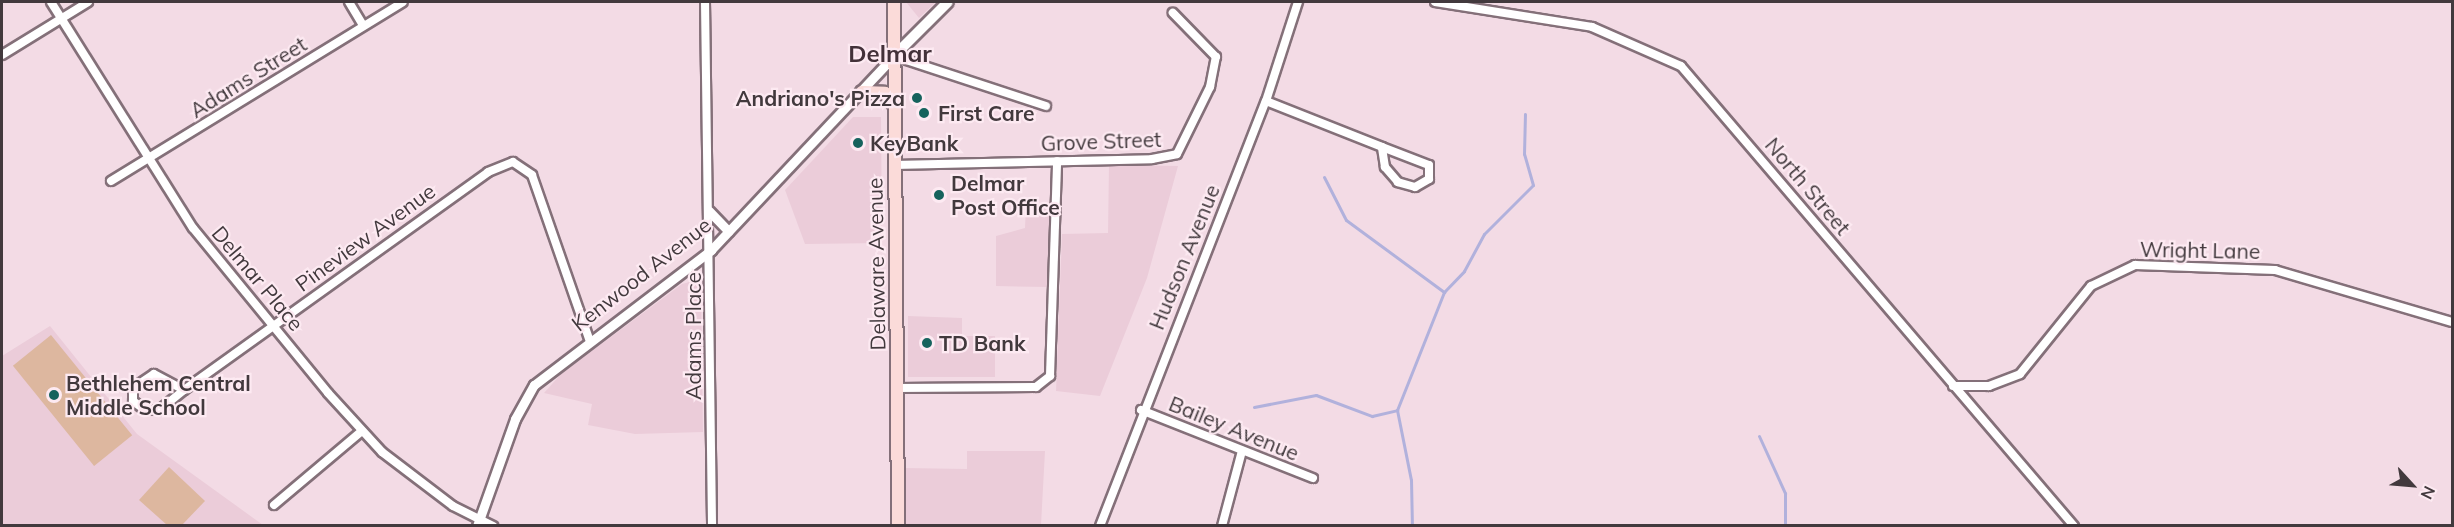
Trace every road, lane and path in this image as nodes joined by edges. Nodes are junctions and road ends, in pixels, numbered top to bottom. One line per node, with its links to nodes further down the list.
1 (51, 2): 11 (street, Delmar Place)
2 (88, 2): 11 (street)
3 (349, 2): 12 (street)
4 (403, 2): 12 (street, Adams Street)
5 (705, 2): 24 (street, Adams Place)
6 (894, 2): 14 (main road, Delaware Avenue)
7 (948, 2): 14 (main road, Kenwood Avenue)
8 (1298, 2): 16 (street, Hudson Avenue)
9 (1435, 2): 30 (street, North Street)
10 (1173, 13): 20 (street, Grove Street)
11 (61, 18): 13 (street); 21 (street, Delmar Place)
12 (363, 25): 21 (street, Adams Street)
13 (2, 55)
14 (894, 56): 15 (street, Kenwood Avenue); 17 (main road, Delaware Avenue); 18 (street)
15 (862, 92): 17 (main road); 25 (street, Kenwood Avenue)
16 (1266, 101): 19 (street); 33 (street, Hudson Avenue)
17 (894, 106): 22 (main road, Delaware Avenue)
18 (1046, 106)
19 (1382, 147): 19 (street)
20 (1057, 161): 22 (street, Grove Street); 31 (street)
21 (147, 162): 23 (street, Adams Street); 28 (street, Delmar Place)
22 (894, 165): 31 (main road, Delaware Avenue)
23 (111, 181)
24 (709, 211): 25 (street); 26 (street, Adams Place)
25 (728, 231): 26 (street, Kenwood Avenue)
26 (711, 250): 29 (street, Kenwood Avenue); 41 (street, Adams Place)
27 (2452, 322): 30 (street, Wright Lane)
28 (274, 325): 29 (street, Pineview Avenue); 32 (street, Pineview Avenue); 34 (street, Delmar Place)
29 (589, 339): 38 (street, Kenwood Avenue)
30 (1953, 386): 44 (street, North Street)
31 (898, 388): 42 (main road, Delaware Avenue)
32 (184, 390): 32 (street, Pineview Avenue)
33 (1141, 410): 35 (street, Bailey Avenue); 43 (street, Hudson Avenue)
34 (362, 431): 37 (street); 38 (street, Delmar Place)
35 (1242, 451): 36 (street, Bailey Avenue); 39 (street)
36 (1314, 478)
37 (274, 505)
38 (478, 523): 40 (street, Delmar Place)
39 (1221, 524)
40 (493, 525)
41 (712, 525)
42 (898, 525)
43 (1100, 525)
44 (2074, 525)

